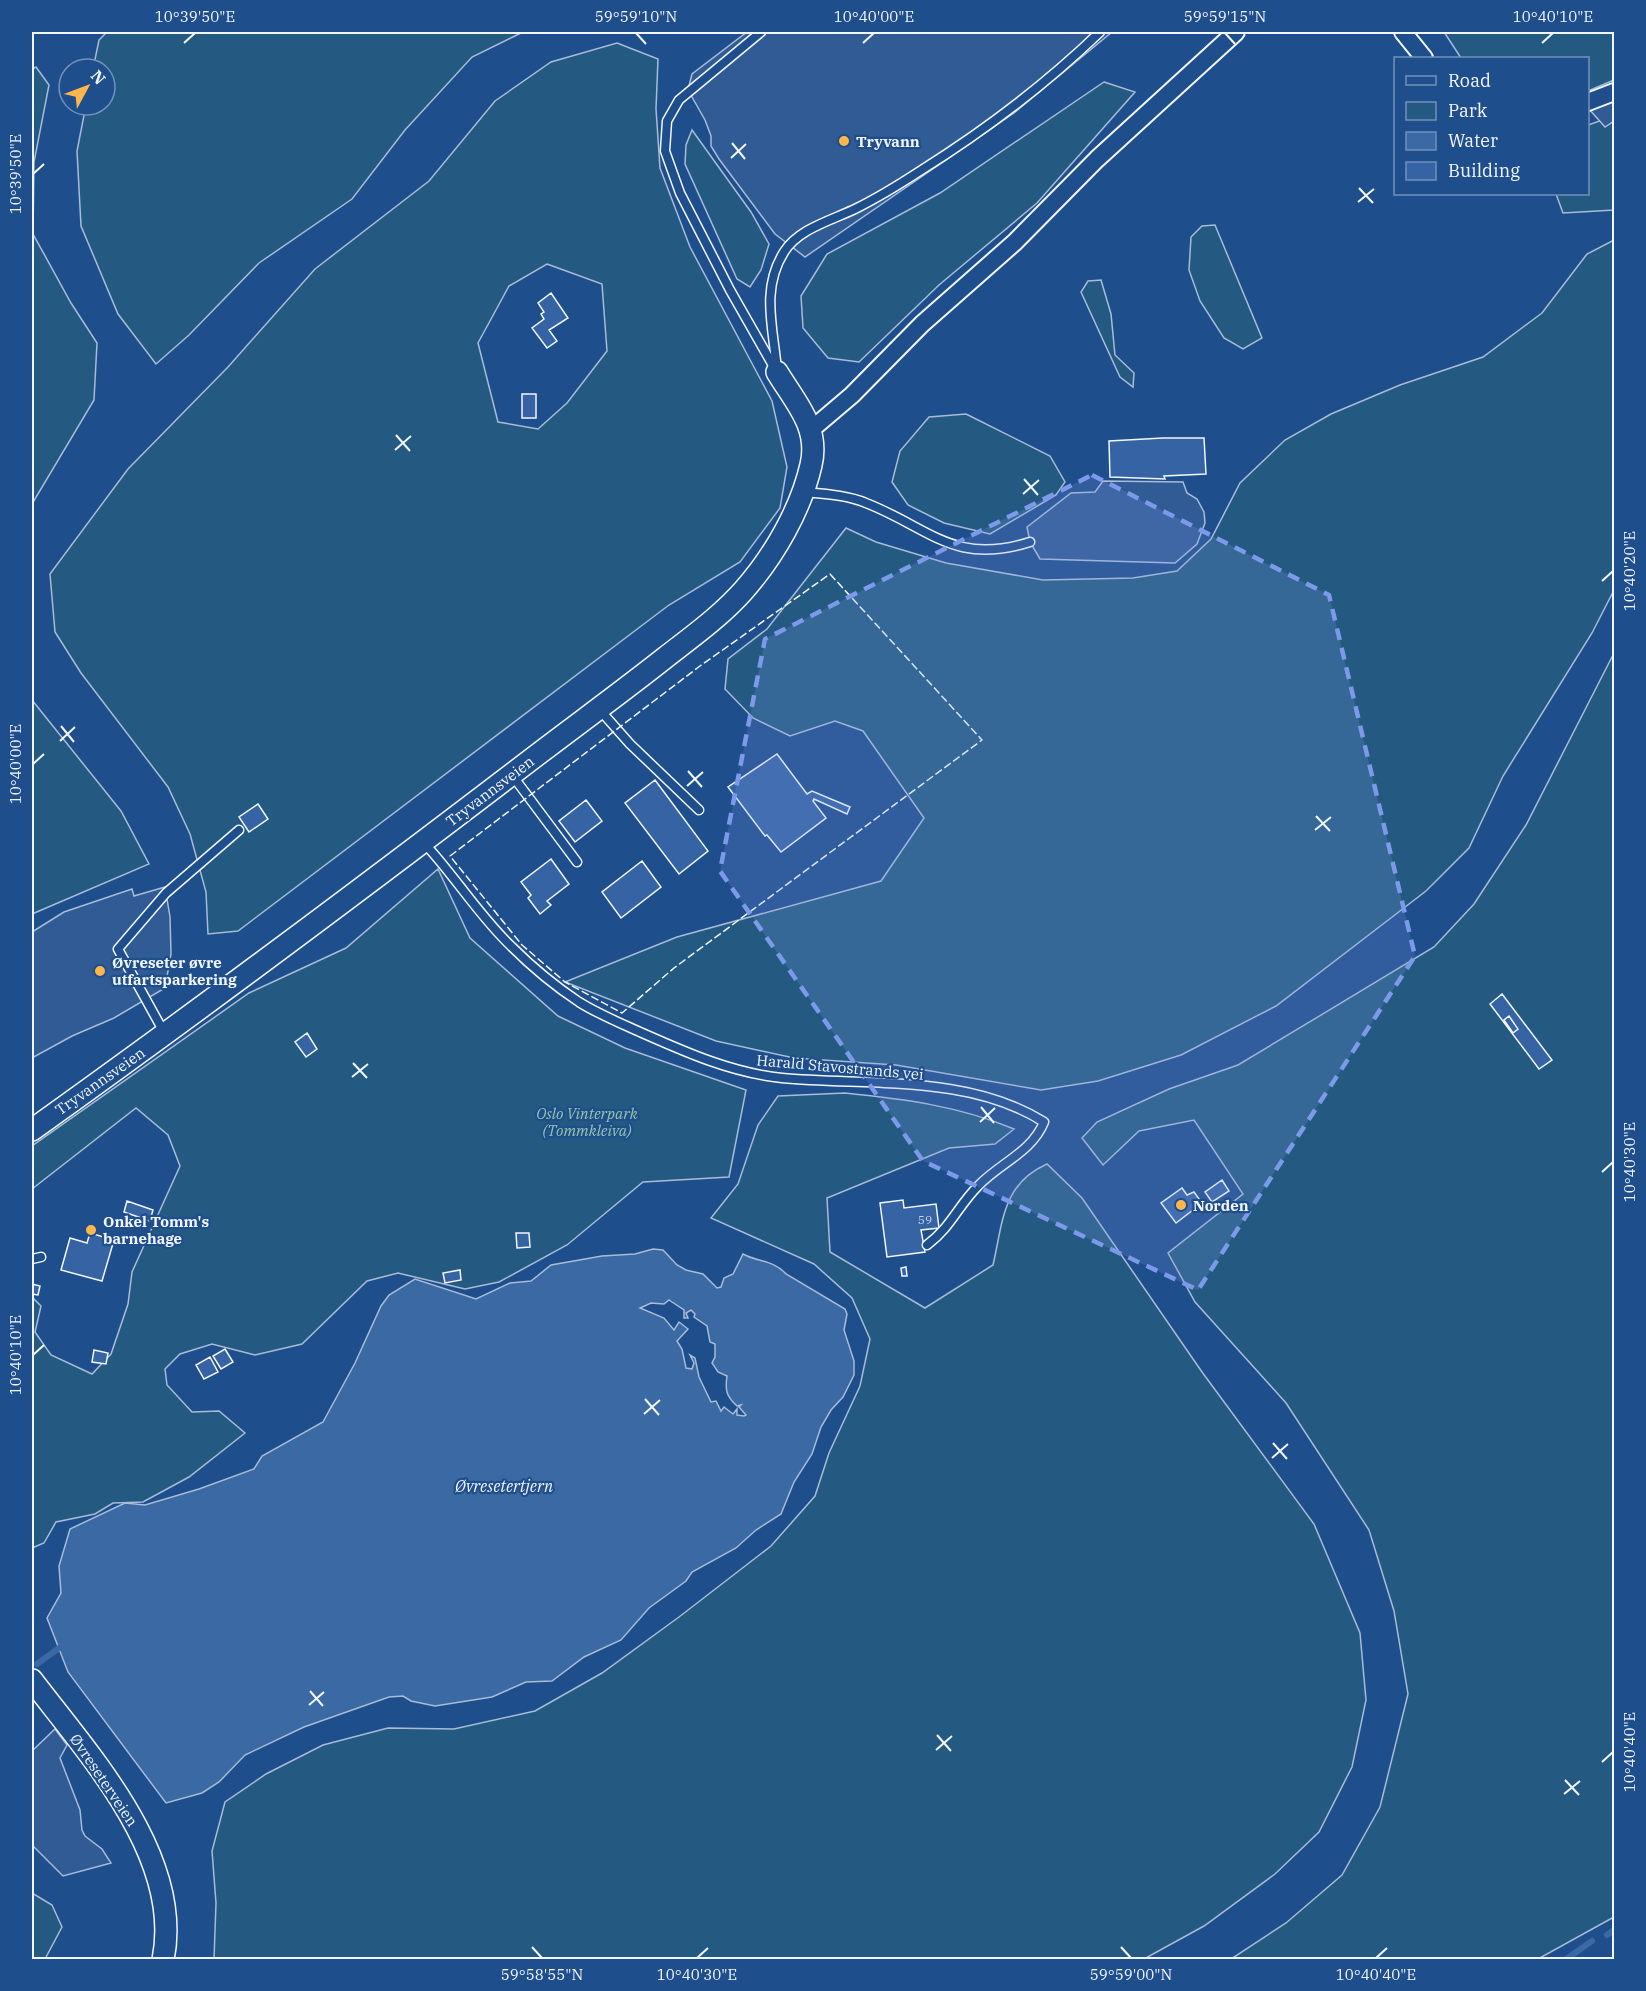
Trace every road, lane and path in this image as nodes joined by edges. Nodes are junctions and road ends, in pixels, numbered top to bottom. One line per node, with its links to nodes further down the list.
1 (761, 32): 8 (lane)
2 (1100, 32): 8 (lane)
3 (1236, 32): 9 (street)
4 (1403, 32): 5 (street)
5 (1423, 57)
6 (1614, 92): 7 (street)
7 (1589, 101)
8 (777, 372): 9 (street)
9 (812, 429): 10 (street, Tryvannsveien)
10 (802, 492): 11 (lane); 12 (street, Tryvannsveien)
11 (1030, 542)
12 (599, 708): 13 (street, Tryvannsveien); 14 (lane)
13 (511, 775): 16 (street, Tryvannsveien); 17 (lane)
14 (699, 810)
15 (239, 830): 18 (lane)
16 (423, 842): 18 (street, Tryvannsveien); 20 (lane, Harald Stavostrands vei)
17 (577, 862)
18 (166, 1034): 19 (street, Tryvannsveien)
19 (32, 1130)
20 (927, 1245)
21 (41, 1257): 22 (lane)
22 (32, 1259)
23 (32, 1680): 24 (street, Øvreseterveien)
24 (164, 1959)

